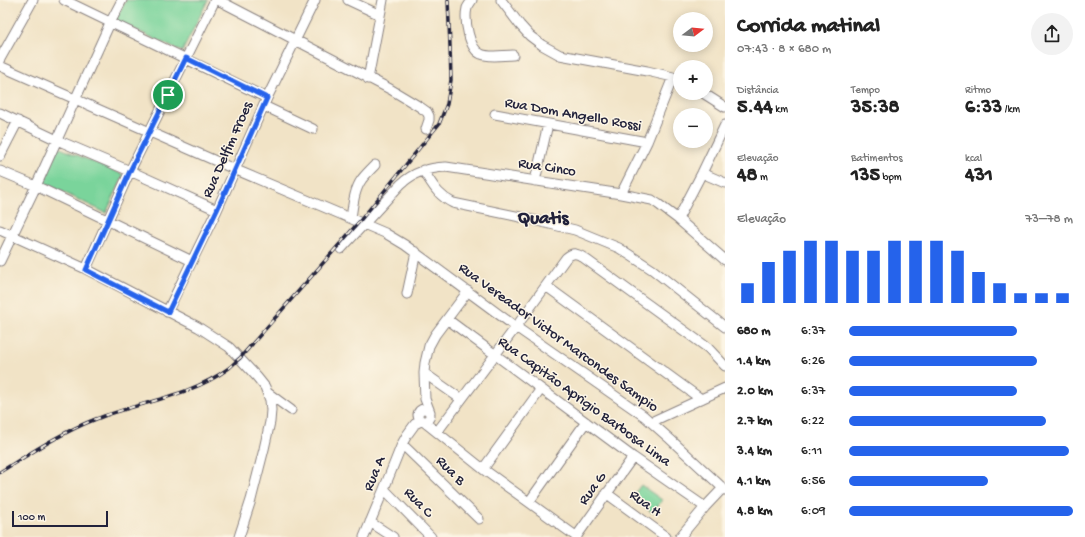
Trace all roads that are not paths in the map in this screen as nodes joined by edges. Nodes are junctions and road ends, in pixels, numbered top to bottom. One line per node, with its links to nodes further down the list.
1 (33, 0): 15 (street)
2 (64, 0): 11 (street)
3 (122, 0): 11 (street)
4 (216, 0): 12 (street); 14 (street)
5 (315, 0): 12 (street, Rua Delfim Froes)
6 (348, 0): 10 (street)
7 (382, 0): 10 (street)
8 (472, 0): 13 (street)
9 (501, 0): 18 (street)
10 (380, 15): 17 (street)
11 (110, 23): 14 (street); 20 (street)
12 (295, 41): 17 (street); 22 (street, Rua Delfim Froes)
13 (513, 54)
14 (186, 58): 22 (street); 31 (street)
15 (0, 59)
16 (0, 66): 20 (street, Rua Vereador Victor Marcondes Sampio)
17 (368, 78): 30 (street)
18 (673, 78)
19 (673, 87): 33 (street)
20 (75, 99): 31 (street, Rua Vereador Victor Marcondes Sampio); 32 (street)
21 (713, 99): 23 (street)
22 (265, 102): 29 (street); 36 (street, Rua Delfim Froes)
23 (725, 107)
24 (0, 113): 26 (street)
25 (495, 114): 27 (street, Rua Dom Angello Rossi)
26 (18, 121): 32 (street); 34 (street)
27 (548, 124): 33 (street, Rua Dom Angello Rossi); 41 (street)
28 (725, 125): 40 (street)
29 (313, 129)
30 (426, 129)
31 (150, 132): 36 (street, Rua Vereador Victor Marcondes Sampio); 39 (street)
32 (57, 140): 39 (street); 43 (street)
33 (647, 142): 44 (street)
34 (0, 156)
35 (375, 165): 46 (street)
36 (234, 169): 45 (street, Rua Delfim Froes); 46 (street, Rua Vereador Victor Marcondes Sampio)
37 (423, 170): 41 (street, Rua Cinco); 49 (street, Rua Cinco); 64 (street)
38 (0, 171): 43 (street)
39 (130, 171): 45 (street); 48 (street)
40 (702, 174): 42 (street); 47 (street)
41 (535, 181): 44 (street, Rua Cinco)
42 (725, 183)
43 (36, 186): 48 (street); 51 (street)
44 (621, 194): 47 (street, Rua Cinco)
45 (217, 210): 56 (street, Rua Delfim Froes)
46 (351, 218): 49 (street, Rua Vereador Victor Marcondes Sampio)
47 (678, 219): 54 (street, Rua Cinco)
48 (108, 221): 56 (street); 57 (street)
49 (364, 224): 52 (street, Rua Cinco); 53 (street, Rua Vereador Victor Marcondes Sampio)
50 (0, 230): 51 (street)
51 (12, 236): 55 (street); 57 (street)
52 (341, 248)
53 (416, 252): 59 (street, Rua Vereador Victor Marcondes Sampio); 60 (street)
54 (725, 260)
55 (0, 261)
56 (192, 261): 61 (street, Rua Delfim Froes)
57 (86, 270): 61 (street)
58 (546, 286): 63 (street); 66 (street); 72 (street)
59 (468, 291): 62 (street); 63 (street, Rua Vereador Victor Marcondes Sampio)
60 (407, 294)
61 (168, 312): 70 (street)
62 (447, 319): 65 (street, Rua Capitão Aprigio Barbosa Lima); 67 (street)
63 (516, 326): 65 (street); 76 (street, Rua Vereador Victor Marcondes Sampio)
64 (725, 327)
65 (494, 355): 69 (street, Rua Capitão Aprigio Barbosa Lima); 71 (street)
66 (725, 366)
67 (424, 373): 71 (street); 74 (street, Rua A)
68 (725, 388): 72 (street)
69 (541, 389): 75 (street, Rua Capitão Aprigio Barbosa Lima); 80 (street)
70 (268, 393): 73 (street); 88 (street)
71 (461, 399): 77 (street)
72 (701, 399): 76 (street)
73 (291, 410)
74 (423, 417): 77 (street); 78 (street, Rua A)
75 (586, 422): 79 (street, Rua Capitão Aprigio Barbosa Lima); 84 (street)
76 (652, 422): 82 (street, Rua Vereador Victor Marcondes Sampio)
77 (436, 431): 80 (street)
78 (402, 444): 81 (street, Rua A); 86 (street, Rua B)
79 (633, 457): 83 (street, Rua G); 85 (street, Rua Capitão Aprigio Barbosa Lima)
80 (483, 469): 84 (street)
81 (384, 489): 87 (street, Rua A); 91 (street, Rua C)
82 (724, 489): 85 (street)
83 (606, 493): 92 (street, Rua G); 93 (street, Rua H)
84 (530, 502): 92 (street)
85 (705, 507): 94 (street)
86 (479, 519)
87 (370, 522): 89 (street, Rua A); 90 (street)
88 (239, 537)
89 (364, 537)
90 (393, 537)
91 (431, 537)
92 (576, 537)
93 (666, 537)
94 (680, 537)

